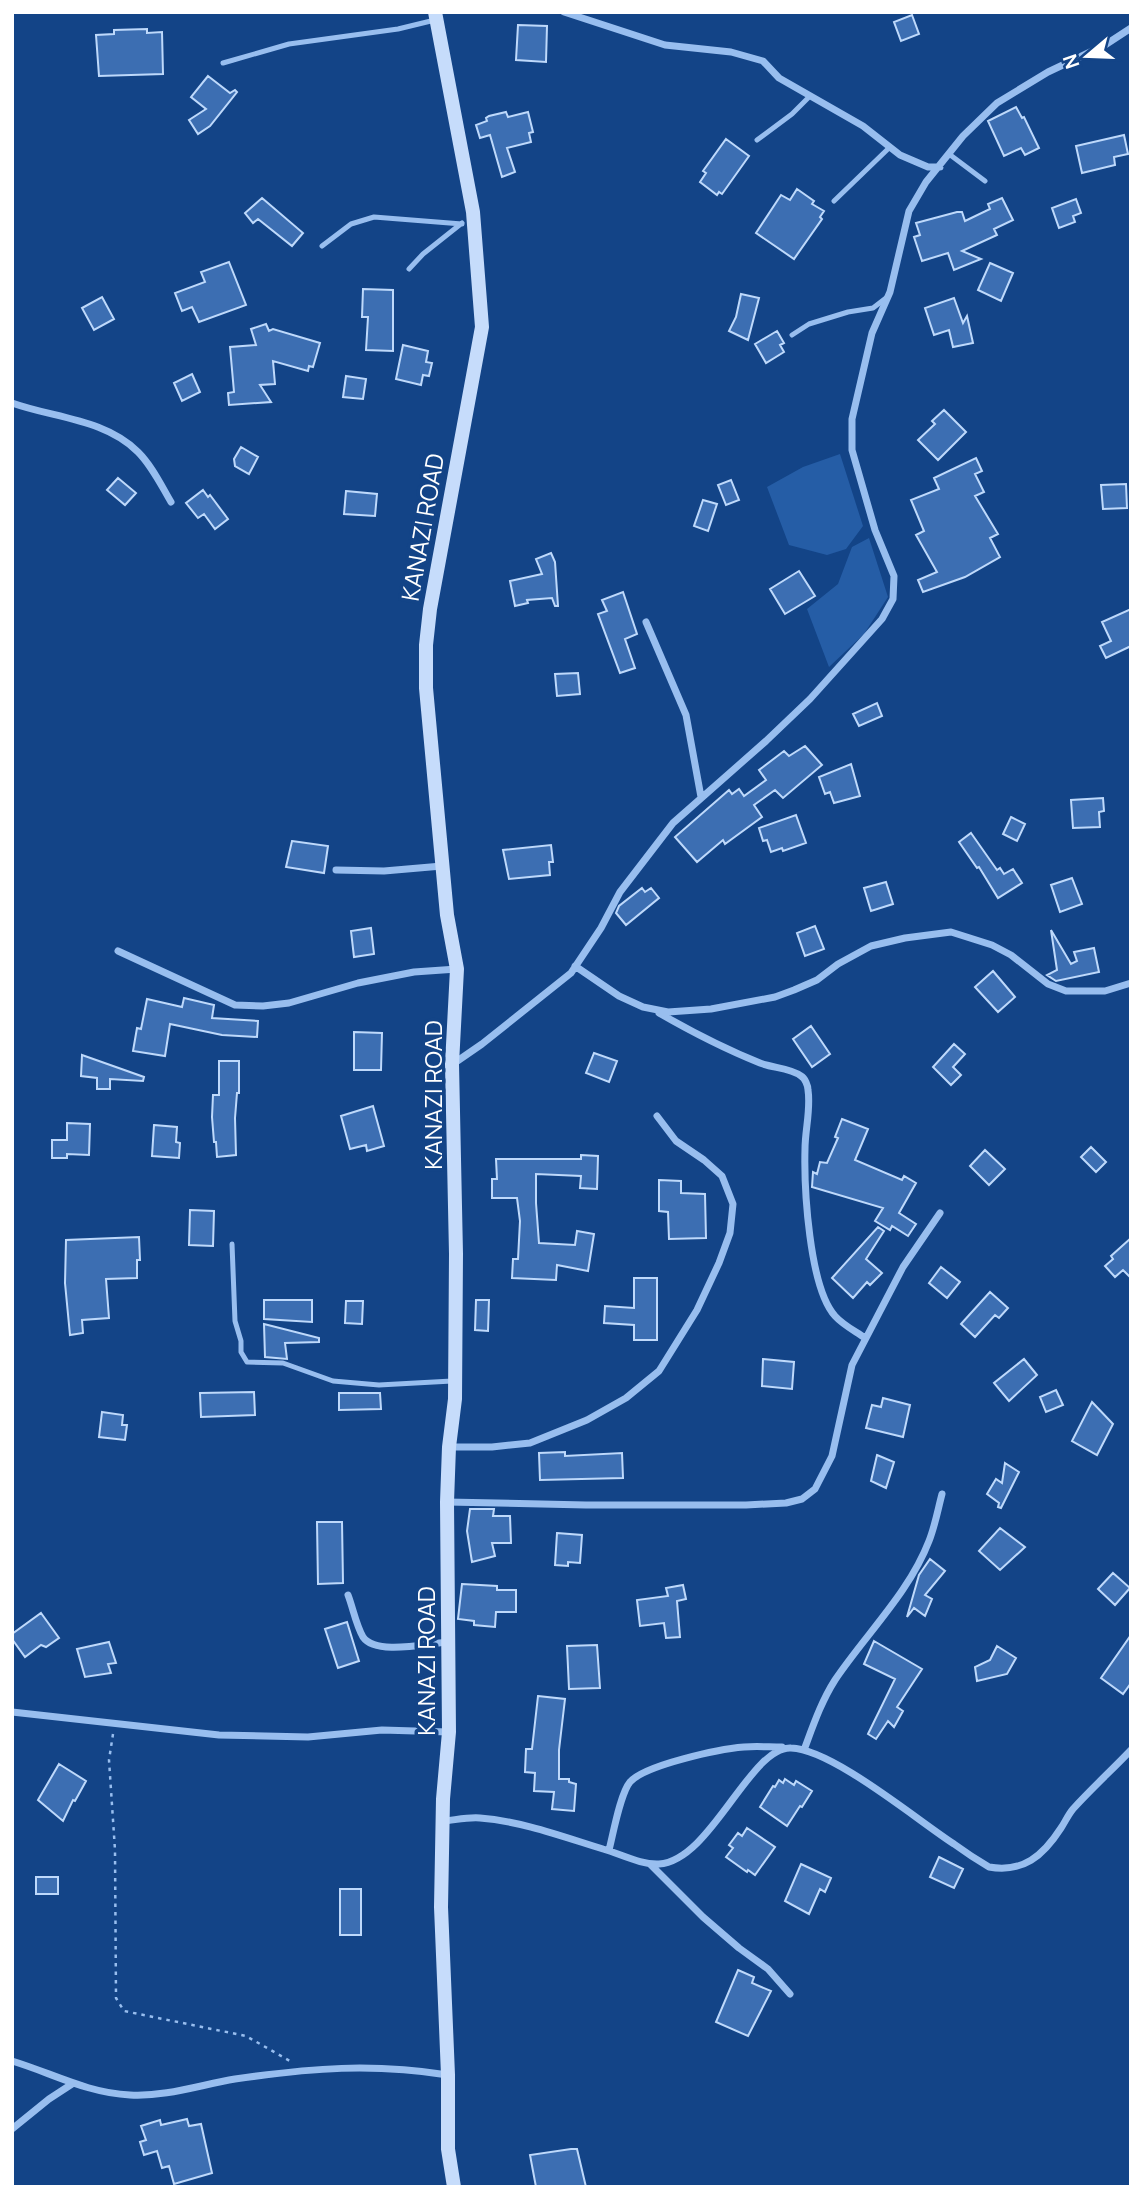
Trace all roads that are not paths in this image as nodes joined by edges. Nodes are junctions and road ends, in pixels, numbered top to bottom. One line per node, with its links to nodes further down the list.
1 (564, 12): 5 (street)
2 (436, 15): 4 (lane); 12 (main road, KANAZI ROAD)
3 (1131, 28): 8 (street)
4 (223, 63)
5 (810, 96): 6 (lane); 7 (street)
6 (757, 140)
7 (890, 147): 9 (street); 11 (lane)
8 (949, 154): 9 (street); 10 (lane)
9 (940, 167): 16 (street)
10 (985, 181)
11 (834, 201)
12 (473, 212): 13 (lane); 22 (main road, KANAZI ROAD)
13 (462, 224): 14 (lane); 15 (lane)
14 (322, 246)
15 (409, 269)
16 (889, 296): 17 (lane); 21 (street)
17 (792, 335)
18 (12, 403): 19 (street)
19 (171, 502)
20 (646, 622): 21 (street)
21 (701, 797): 25 (street)
22 (443, 866): 23 (street); 26 (main road, KANAZI ROAD)
23 (335, 870)
24 (118, 951): 26 (street)
25 (575, 965): 28 (street); 29 (street)
26 (457, 969): 29 (main road, KANAZI ROAD)
27 (1131, 983): 28 (street)
28 (656, 1011): 33 (street)
29 (452, 1064): 34 (main road, KANAZI ROAD)
30 (657, 1116): 35 (street)
31 (940, 1213): 33 (street)
32 (232, 1244): 34 (lane)
33 (865, 1338): 37 (street)
34 (455, 1381): 35 (main road, KANAZI ROAD)
35 (449, 1447): 37 (main road, KANAZI ROAD)
36 (942, 1494): 43 (street)
37 (447, 1502): 39 (main road, KANAZI ROAD)
38 (348, 1595): 39 (street)
39 (449, 1642): 41 (main road, KANAZI ROAD)
40 (12, 1712): 41 (street)
41 (449, 1732): 45 (main road, KANAZI ROAD)
42 (788, 1747): 43 (street); 46 (street); 47 (street)
43 (804, 1750): 44 (street)
44 (1131, 1750)
45 (443, 1821): 46 (street); 50 (main road, KANAZI ROAD)
46 (609, 1850): 47 (street)
47 (649, 1863): 48 (street)
48 (790, 1994)
49 (12, 2061): 51 (street)
50 (448, 2075): 51 (street); 53 (main road, KANAZI ROAD)
51 (72, 2084): 52 (street)
52 (12, 2129)
53 (454, 2187)

